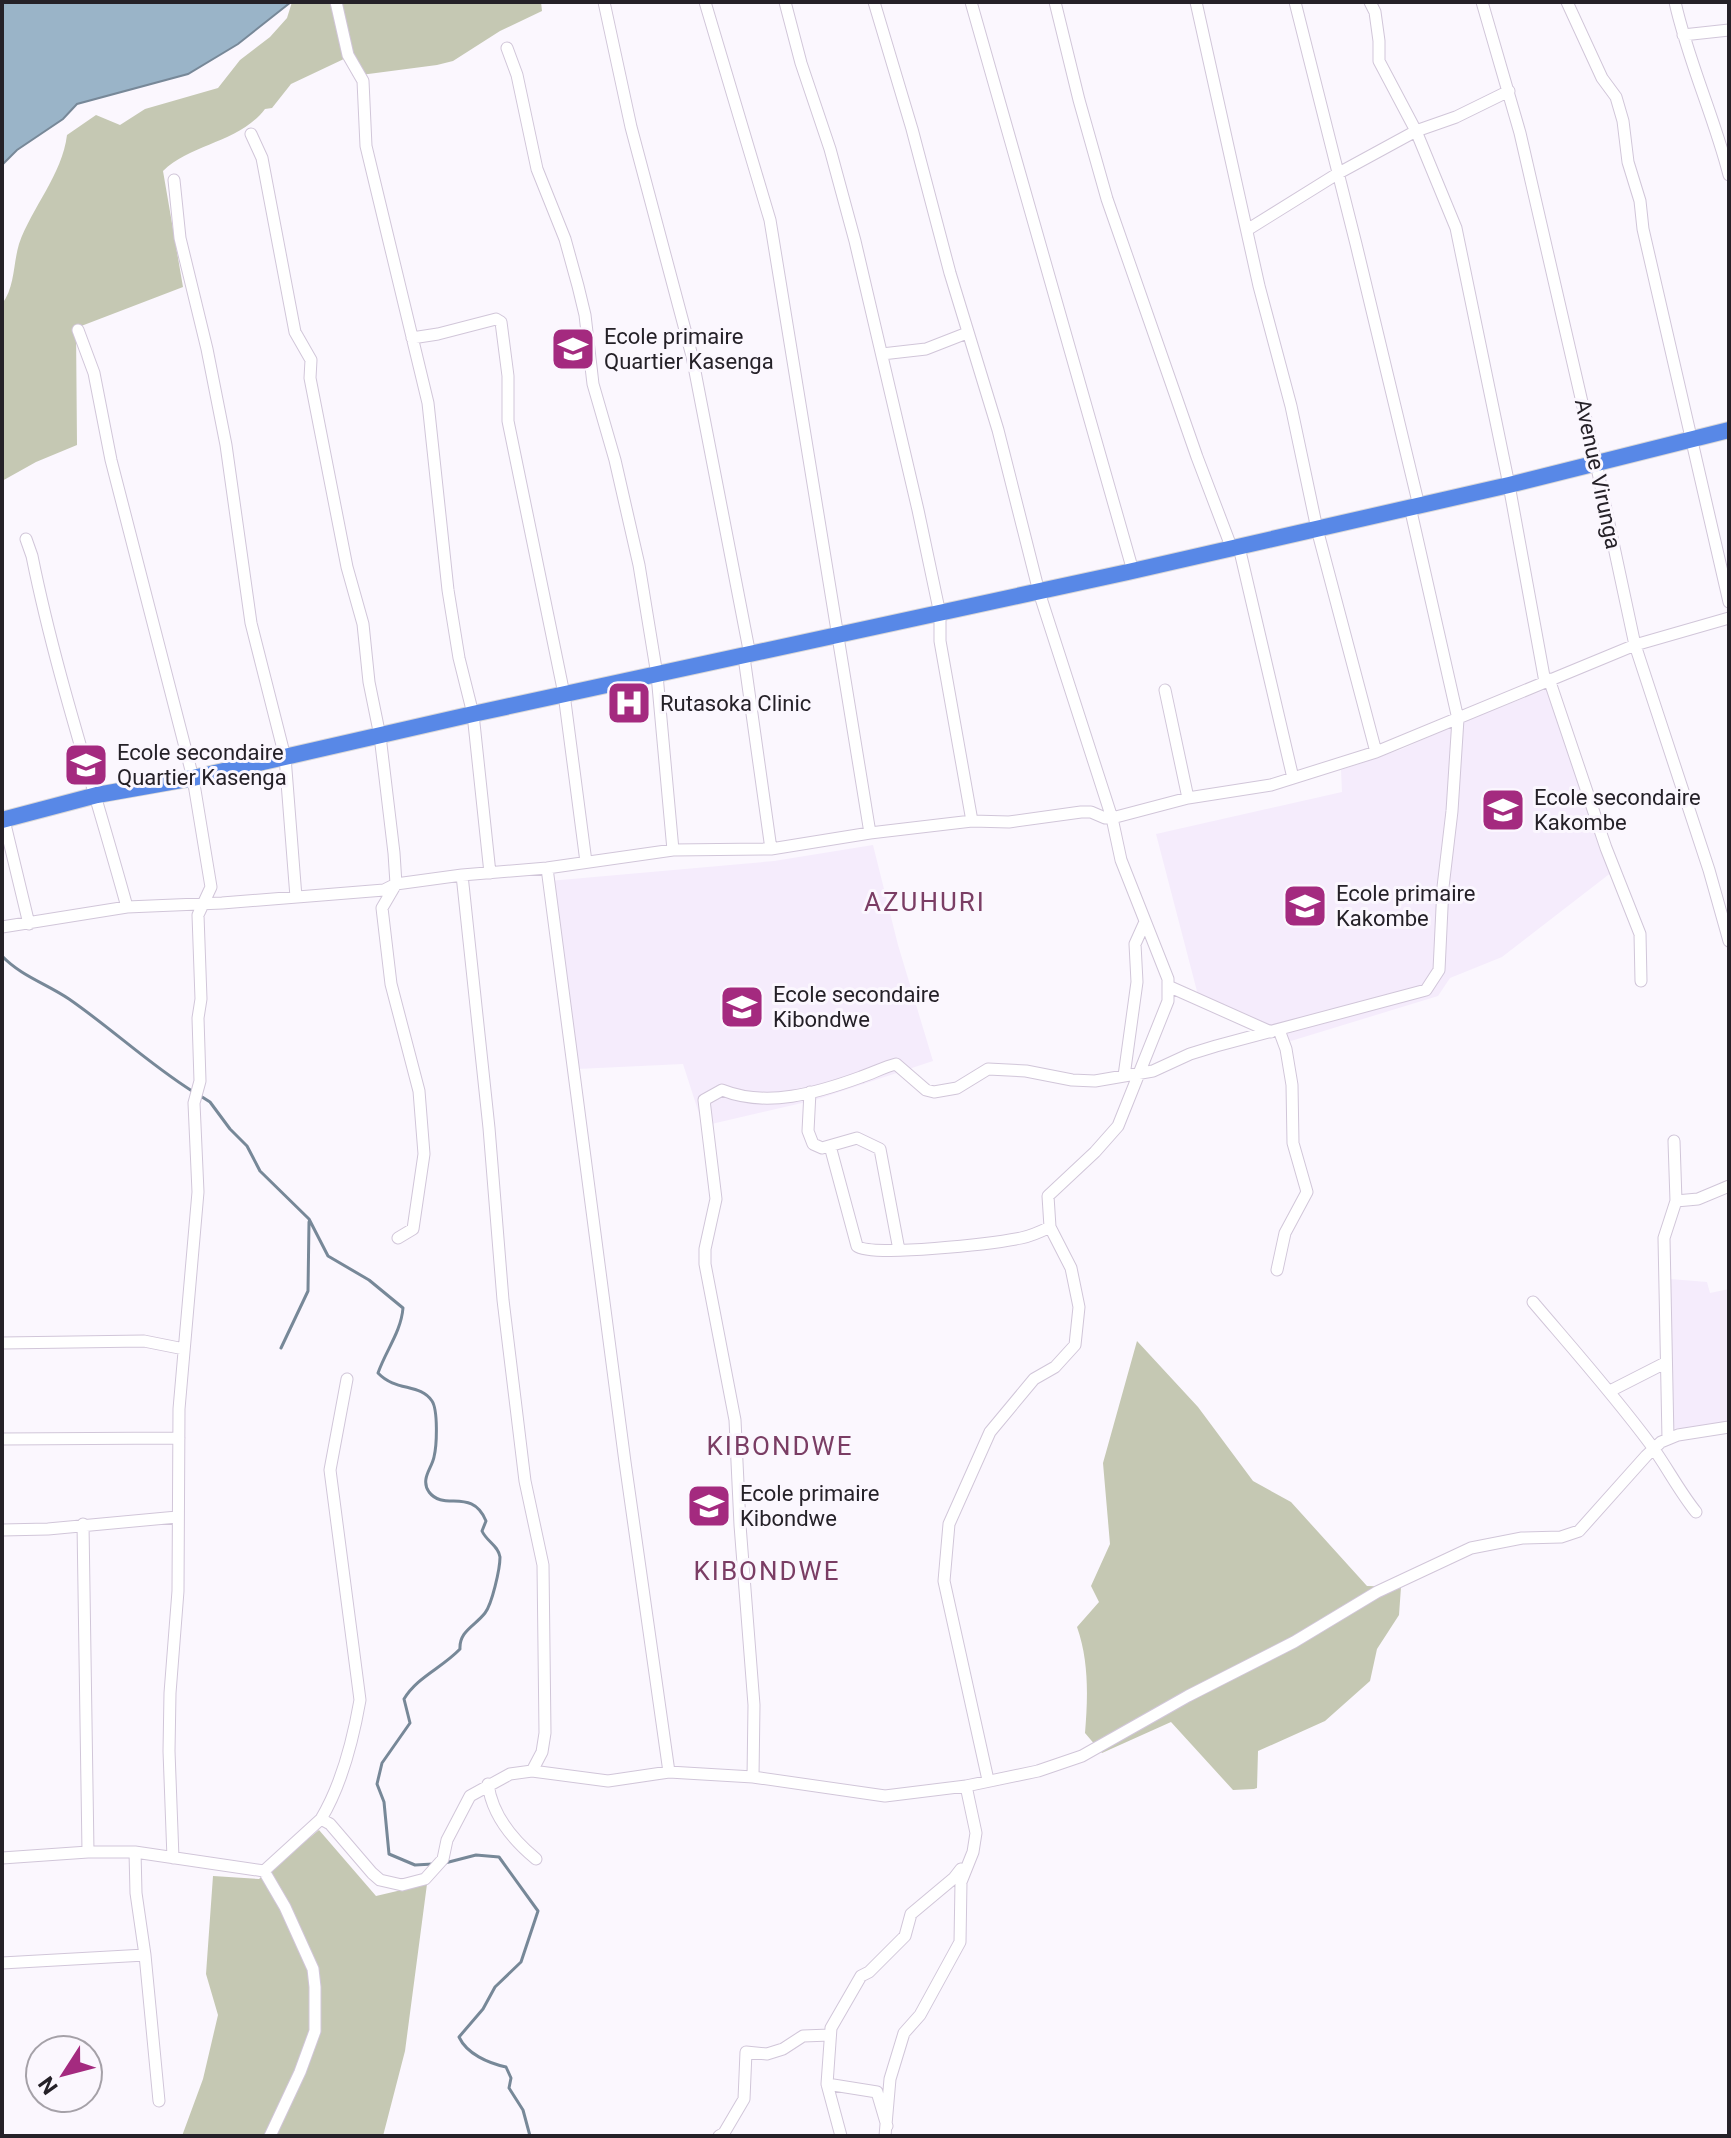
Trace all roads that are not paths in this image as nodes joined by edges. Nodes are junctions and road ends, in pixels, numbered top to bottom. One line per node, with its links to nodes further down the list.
1 (336, 2): 26 (street)
2 (604, 2): 43 (street)
3 (705, 2): 41 (street)
4 (785, 2): 27 (street)
5 (874, 2): 25 (street)
6 (971, 2): 36 (street)
7 (1055, 2): 35 (street)
8 (1196, 2): 23 (street)
9 (1295, 2): 20 (street)
10 (1370, 2): 18 (street)
11 (1482, 2): 17 (street, Avenue Virunga)
12 (1567, 2): 29 (street)
13 (1675, 2): 15 (street)
14 (1729, 30): 15 (street)
15 (1683, 35): 21 (street)
16 (507, 48): 44 (street)
17 (1509, 91): 18 (street); 30 (street, Avenue Virunga)
18 (1416, 131): 20 (street); 31 (street)
19 (251, 134): 50 (street)
20 (1337, 174): 23 (street); 32 (street)
21 (1729, 175)
22 (174, 180): 52 (street)
23 (1247, 230): 33 (street)
24 (78, 330): 53 (street)
25 (967, 333): 27 (street); 37 (street)
26 (412, 338): 47 (street); 48 (street)
27 (882, 354): 39 (street)
28 (1729, 430): 29 (highway)
29 (1690, 439): 30 (highway); 38 (street)
30 (1596, 463): 31 (highway); 42 (street, Avenue Virunga)
31 (1509, 485): 32 (highway); 45 (street)
32 (1414, 506): 33 (highway); 49 (street)
33 (1317, 529): 35 (highway); 51 (street)
34 (26, 539): 55 (street)
35 (1236, 548): 36 (highway); 54 (street)
36 (1133, 571): 37 (highway)
37 (1039, 592): 39 (highway); 58 (street)
38 (1729, 602)
39 (940, 614): 41 (highway); 59 (street)
40 (1729, 618): 42 (street)
41 (840, 636): 43 (highway); 60 (street)
42 (1635, 645): 45 (street); 74 (street, Avenue Virunga)
43 (747, 656): 44 (highway); 61 (street)
44 (657, 675): 47 (highway); 62 (street)
45 (1547, 681): 49 (street); 75 (street)
46 (1165, 690): 56 (street)
47 (564, 694): 48 (highway); 63 (street)
48 (473, 714): 50 (highway); 65 (street)
49 (1458, 719): 51 (street); 77 (street)
50 (380, 736): 52 (highway); 67 (street)
51 (1376, 752): 54 (street)
52 (285, 757): 53 (highway); 68 (street)
53 (193, 778): 55 (highway); 69 (street)
54 (1293, 778): 56 (street)
55 (97, 795): 57 (highway); 70 (street)
56 (1188, 798): 58 (street)
57 (3, 817): 71 (street)
58 (1112, 818): 59 (street); 72 (street)
59 (972, 821): 60 (street)
60 (870, 833): 61 (street)
61 (771, 849): 62 (street)
62 (673, 850): 63 (street)
63 (586, 862): 64 (street)
64 (547, 868): 65 (street); 105 (street)
65 (490, 873): 66 (street)
66 (462, 875): 67 (street); 104 (street)
67 (396, 884): 68 (street); 86 (street)
68 (296, 897): 69 (street)
69 (205, 903): 70 (street); 91 (street)
70 (127, 907): 71 (street)
71 (29, 924): 73 (street)
72 (1144, 924): 76 (street); 79 (street)
73 (2, 927)
74 (1729, 941)
75 (1641, 981)
76 (1168, 986): 77 (street); 78 (street)
77 (1275, 1031): 78 (street); 88 (street)
78 (1138, 1075): 79 (street); 85 (street)
79 (1124, 1076): 80 (street)
80 (810, 1092): 82 (street); 106 (street)
81 (1674, 1141): 84 (street)
82 (830, 1146): 87 (street); 87 (street)
83 (1729, 1186): 84 (street)
84 (1676, 1201): 92 (street)
85 (1050, 1227): 87 (street); 107 (street)
86 (398, 1238)
87 (899, 1250)
88 (1277, 1270)
89 (1533, 1302): 94 (street)
90 (2, 1343): 91 (street)
91 (184, 1349): 96 (street)
92 (1665, 1363): 94 (street); 98 (street)
93 (347, 1379): 110 (street)
94 (1610, 1391): 99 (street)
95 (1729, 1427): 98 (street)
96 (179, 1438): 97 (street); 101 (street)
97 (2, 1439)
98 (1668, 1439): 99 (street)
99 (1654, 1448): 100 (street); 107 (street)
100 (1696, 1512)
101 (177, 1517): 102 (street); 115 (street)
102 (83, 1524): 103 (street); 111 (street)
103 (2, 1530)
104 (532, 1771): 105 (street); 108 (street)
105 (669, 1772): 106 (street)
106 (753, 1777): 109 (street)
107 (988, 1780): 109 (street)
108 (488, 1784): 110 (street); 116 (street)
109 (966, 1786): 113 (street)
110 (321, 1819): 117 (street)
111 (88, 1852): 112 (street); 114 (street)
112 (135, 1852): 115 (street); 118 (street)
113 (973, 1852): 120 (street); 123 (street)
114 (2, 1858)
115 (173, 1858): 117 (street)
116 (536, 1859)
117 (264, 1871): 124 (street)
118 (145, 1955): 119 (street); 122 (street)
119 (2, 1963)
120 (830, 2035): 121 (street); 125 (street)
121 (827, 2084): 123 (street); 126 (street)
122 (159, 2101)
123 (886, 2131)
124 (270, 2136)
125 (719, 2136)
126 (841, 2136)

